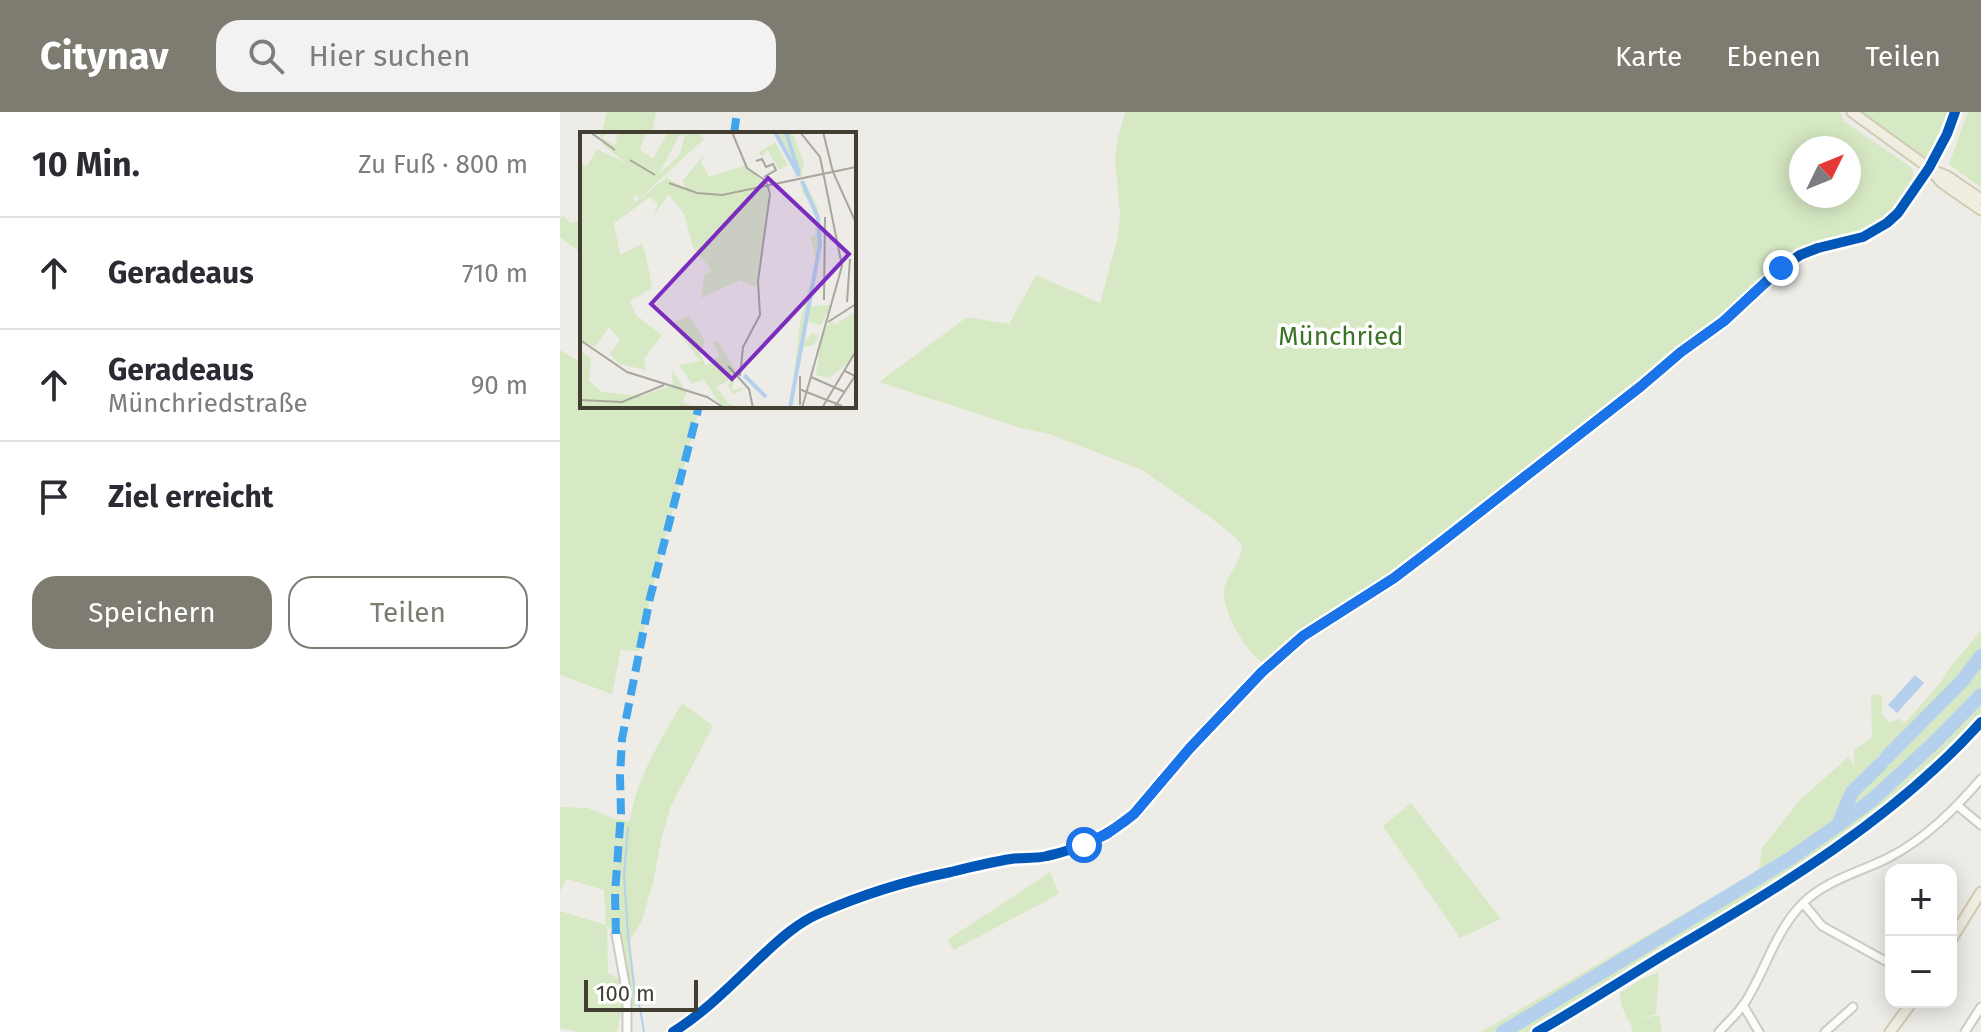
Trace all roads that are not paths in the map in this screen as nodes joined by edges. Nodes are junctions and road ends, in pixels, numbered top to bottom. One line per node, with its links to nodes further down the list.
1 (1852, 112): 3 (main road)
2 (1955, 112): 3 (street)
3 (1929, 168): 4 (main road); 5 (main road); 20 (street)
4 (1981, 199)
5 (1981, 210)
6 (1981, 779): 7 (street)
7 (1958, 806): 8 (street); 10 (street)
8 (1981, 825)
9 (1981, 892): 12 (main road)
10 (1803, 903): 13 (street); 14 (street)
11 (616, 934): 19 (street)
12 (1954, 936)
13 (1885, 961)
14 (1743, 1005): 21 (street); 22 (street)
15 (1853, 1007): 23 (street)
16 (1981, 1007): 24 (street)
17 (1908, 1008): 18 (main road)
18 (1896, 1029)
19 (627, 1032)
20 (673, 1032)
21 (1719, 1032)
22 (1759, 1032)
23 (1825, 1032)
24 (1965, 1032)

